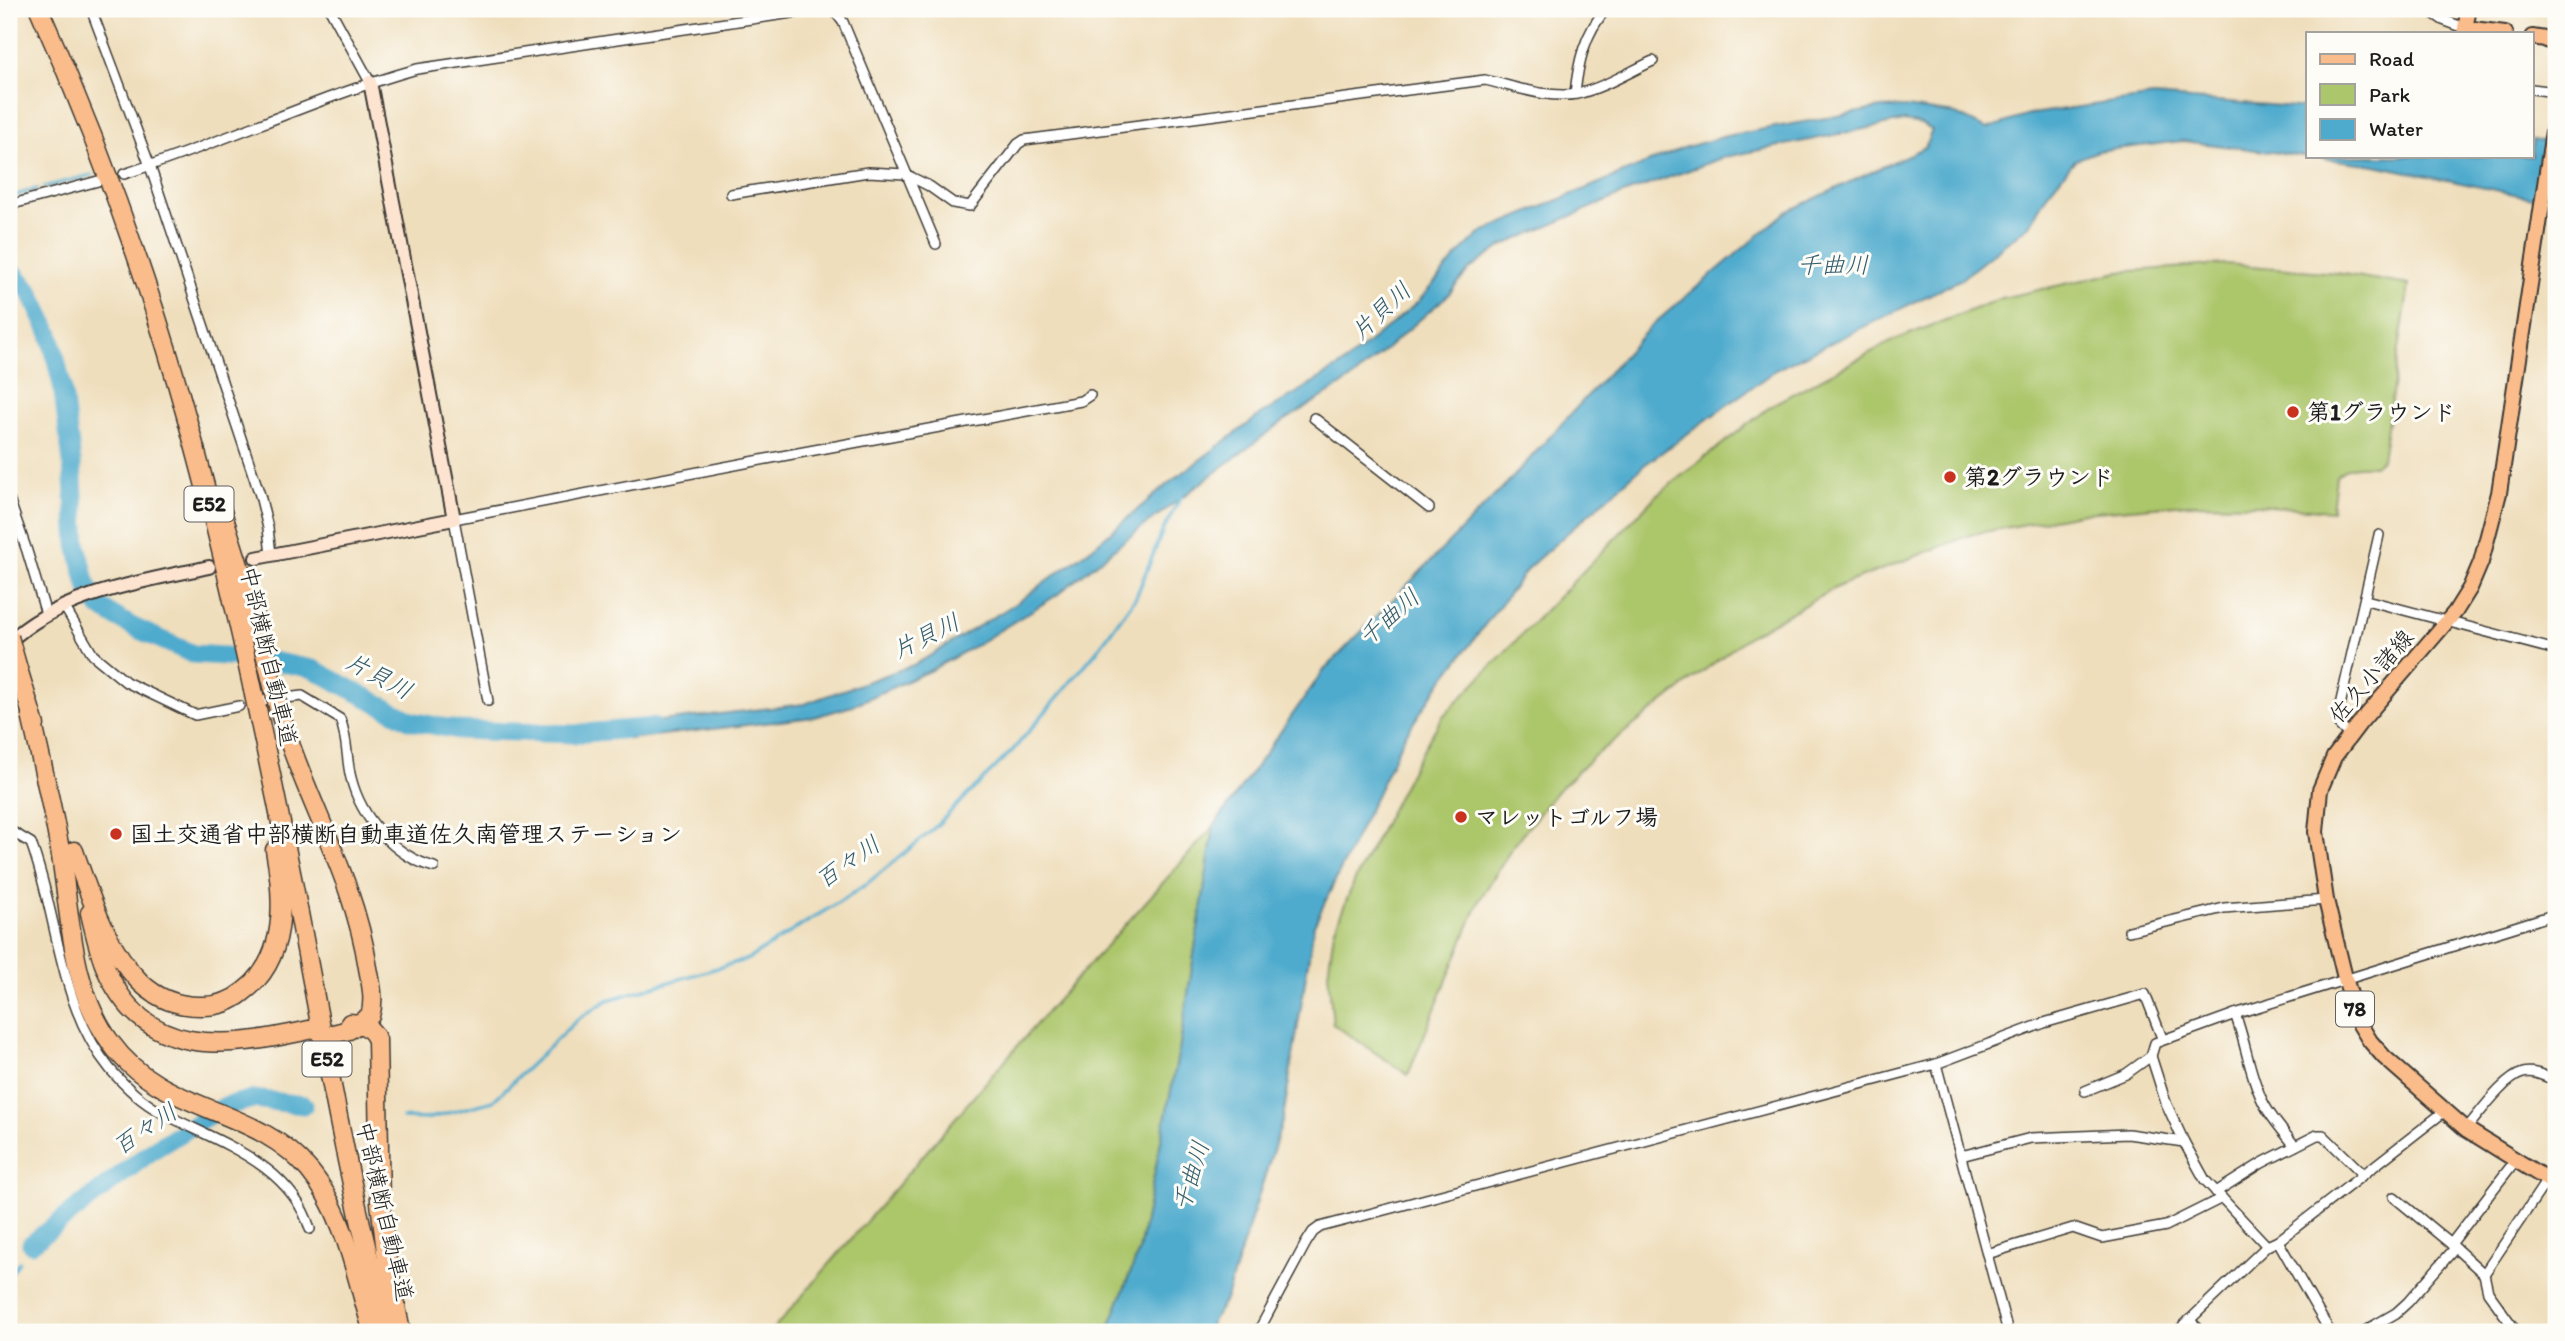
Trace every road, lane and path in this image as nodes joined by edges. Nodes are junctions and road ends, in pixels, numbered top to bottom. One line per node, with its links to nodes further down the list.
1 (39, 9): 26 (highway, 中部横断自動車道 / E52)
2 (91, 9): 19 (street)
3 (330, 9): 14 (street)
4 (819, 9): 14 (street)
5 (833, 9): 21 (street)
6 (1606, 9): 17 (street)
7 (2427, 9): 9 (street)
8 (2469, 9): 9 (main road)
9 (2465, 31): 10 (main road)
10 (2485, 32)
11 (2534, 37): 12 (main road)
12 (2556, 45)
13 (1653, 61): 17 (street)
14 (369, 82): 19 (street); 31 (street)
15 (2534, 89): 16 (street)
16 (2556, 92)
17 (1575, 94): 21 (street)
18 (2556, 111): 39 (main road, 佐久小諸線 / 78)
19 (150, 166): 20 (street); 33 (street)
20 (124, 174)
21 (905, 174): 23 (street); 25 (street)
22 (98, 181): 24 (street)
23 (731, 194)
24 (9, 205)
25 (936, 244)
26 (177, 383): 35 (highway, 中部横断自動車道 / E52); 43 (highway, bridge)
27 (1090, 395): 31 (street)
28 (1314, 418): 30 (street)
29 (9, 499): 38 (street)
30 (1429, 508)
31 (454, 519): 33 (street); 42 (street)
32 (2379, 535): 36 (street)
33 (271, 555): 34 (street)
34 (256, 558)
35 (216, 561): 37 (street); 43 (highway, 中部横断自動車道 / E52)
36 (2366, 600): 39 (street); 44 (street)
37 (66, 605): 38 (street); 43 (street)
38 (46, 614): 40 (street)
39 (2448, 621): 41 (street); 44 (main road, 佐久小諸線 / 78)
40 (9, 640): 46 (highway, bridge)
41 (2556, 650)
42 (488, 701)
43 (256, 702): 46 (highway); 47 (street); 53 (highway); 80 (highway, 中部横断自動車道 / E52)
44 (2349, 735): 48 (main road, 佐久小諸線 / 78)
45 (9, 830): 71 (street)
46 (67, 851): 55 (highway); 79 (highway)
47 (434, 867)
48 (2326, 900): 50 (street); 51 (main road, 佐久小諸線 / 78)
49 (2556, 914): 51 (street)
50 (2129, 931)
51 (2345, 978): 52 (street); 61 (main road, 佐久小諸線 / 78)
52 (2235, 1014): 56 (street); 64 (street)
53 (360, 1023): 54 (highway); 81 (highway)
54 (332, 1029)
55 (310, 1034)
56 (2162, 1038): 57 (street); 58 (street)
57 (2151, 1056): 60 (street); 63 (street)
58 (1936, 1064): 65 (street); 82 (street)
59 (2556, 1081): 62 (street)
60 (2085, 1091)
61 (2445, 1111): 62 (main road, 佐久小諸線 / 78); 67 (street)
62 (2466, 1129): 66 (main road, 佐久小諸線 / 78)
63 (2183, 1142): 65 (street); 69 (street)
64 (2295, 1146): 67 (street); 69 (street)
65 (1961, 1156): 75 (street)
66 (2515, 1161): 68 (main road, 佐久小諸線 / 78); 74 (street)
67 (2362, 1173): 72 (street)
68 (2552, 1183): 76 (street)
69 (2219, 1195): 73 (street); 75 (street)
70 (2395, 1198): 74 (street)
71 (310, 1229)
72 (2278, 1241): 73 (street); 86 (street)
73 (2267, 1246): 77 (street)
74 (2453, 1246): 76 (street); 87 (street)
75 (1987, 1254): 83 (street)
76 (2484, 1274): 78 (street)
77 (2189, 1320): 84 (street); 85 (street)
78 (2516, 1331)
79 (373, 1332)
80 (388, 1332)
81 (401, 1332)
82 (1258, 1332)
83 (2008, 1332)
84 (2177, 1332)
85 (2202, 1332)
86 (2330, 1332)
87 (2362, 1332)

